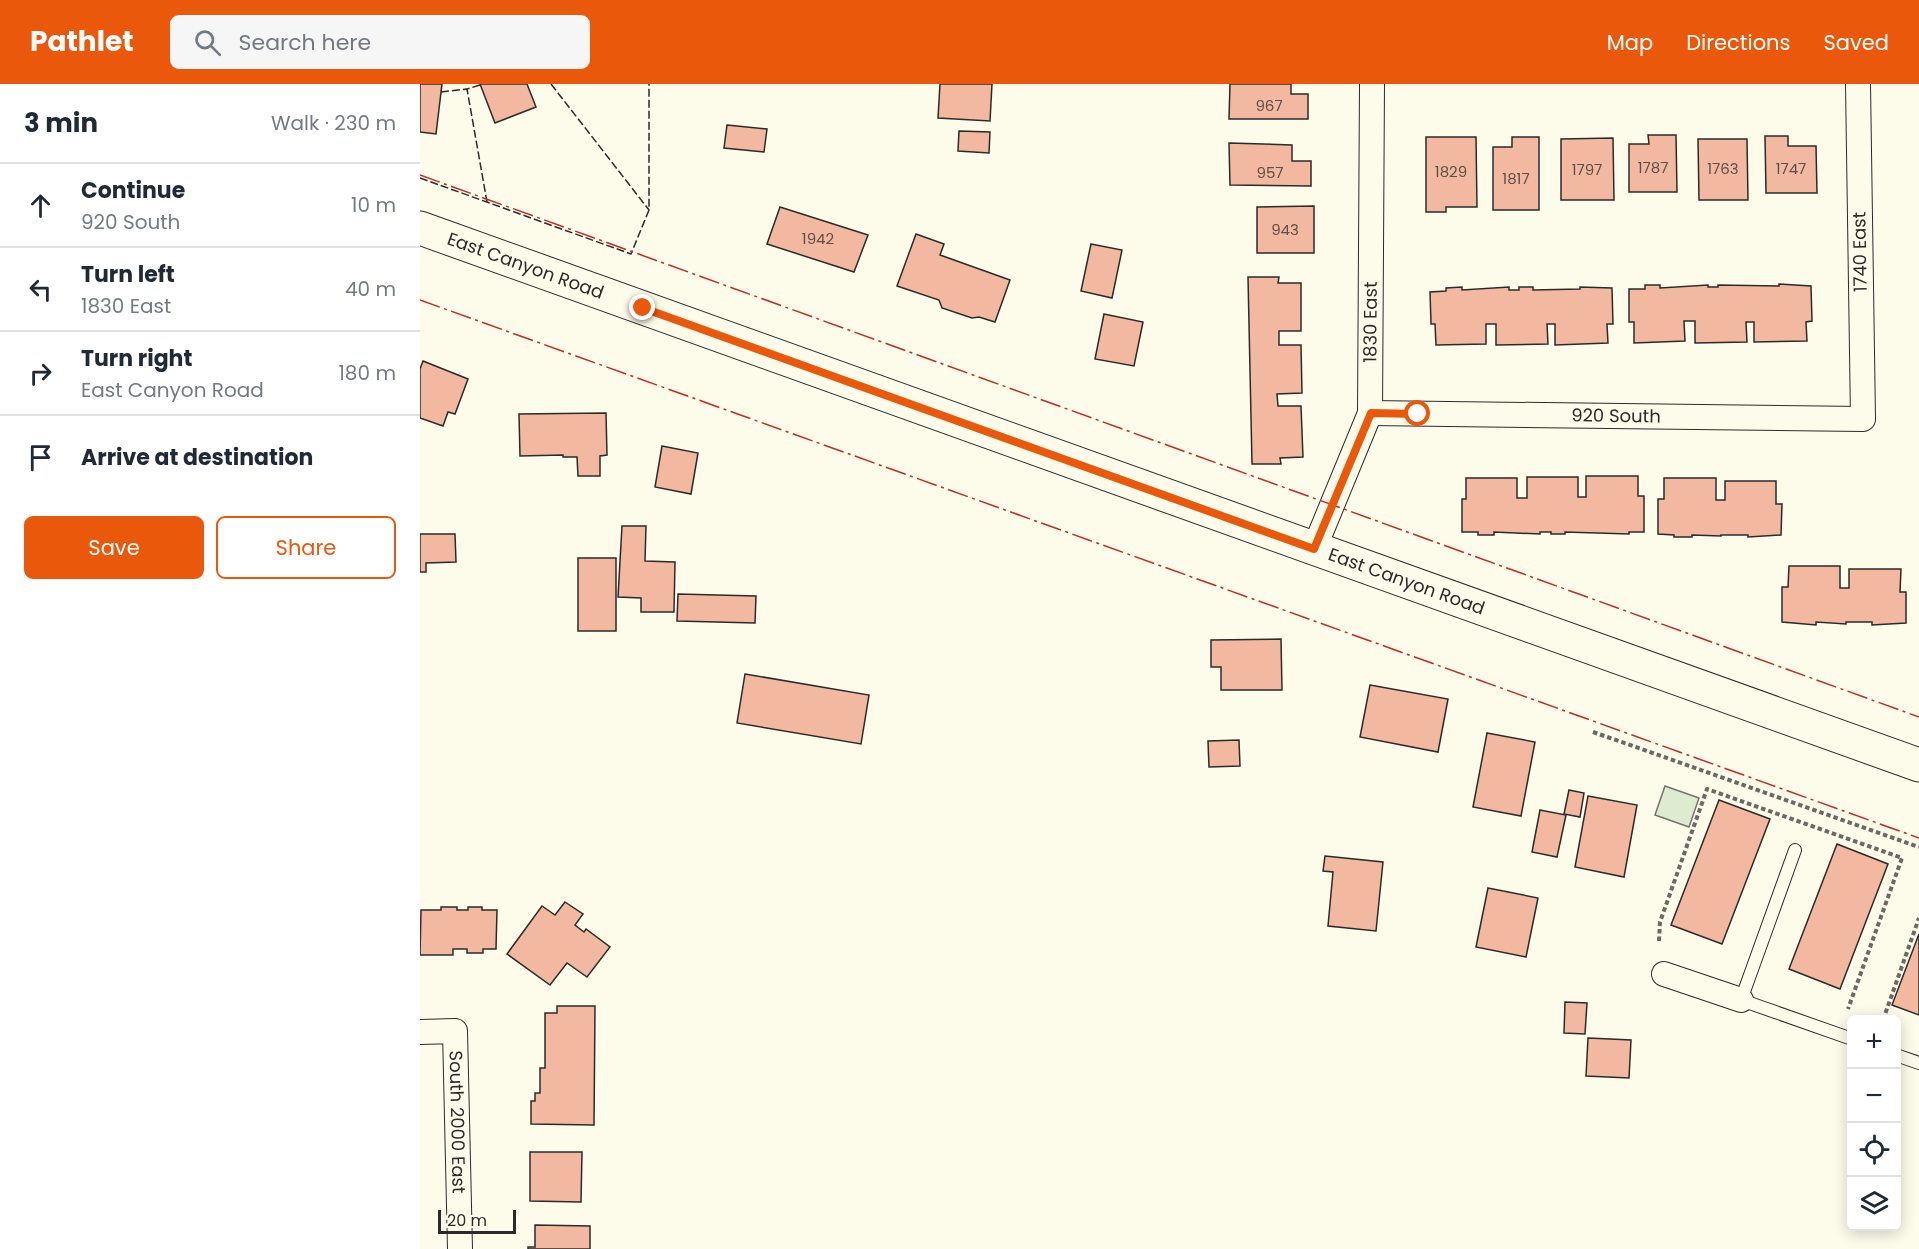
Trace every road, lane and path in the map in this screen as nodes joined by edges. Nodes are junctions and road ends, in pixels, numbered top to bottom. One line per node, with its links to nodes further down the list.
1 (1372, 84): 4 (street, 1830 East)
2 (1858, 84): 5 (street, 1740 East)
3 (420, 228): 6 (main road, East Canyon Road)
4 (1371, 413): 5 (street, 920 South); 6 (street, 1830 East)
5 (1863, 419)
6 (1314, 549): 8 (main road, East Canyon Road)
7 (1593, 732): 9 (path)
8 (1919, 765)
9 (1919, 847)
10 (1795, 850): 13 (lane)
11 (1919, 918): 14 (path)
12 (1664, 974): 13 (street)
13 (1741, 1000): 16 (lane)
14 (1885, 1015)
15 (420, 1032): 19 (street, South 2000 East)
16 (1847, 1038)
17 (1901, 1057): 18 (lane)
18 (1919, 1063)
19 (460, 1249)

